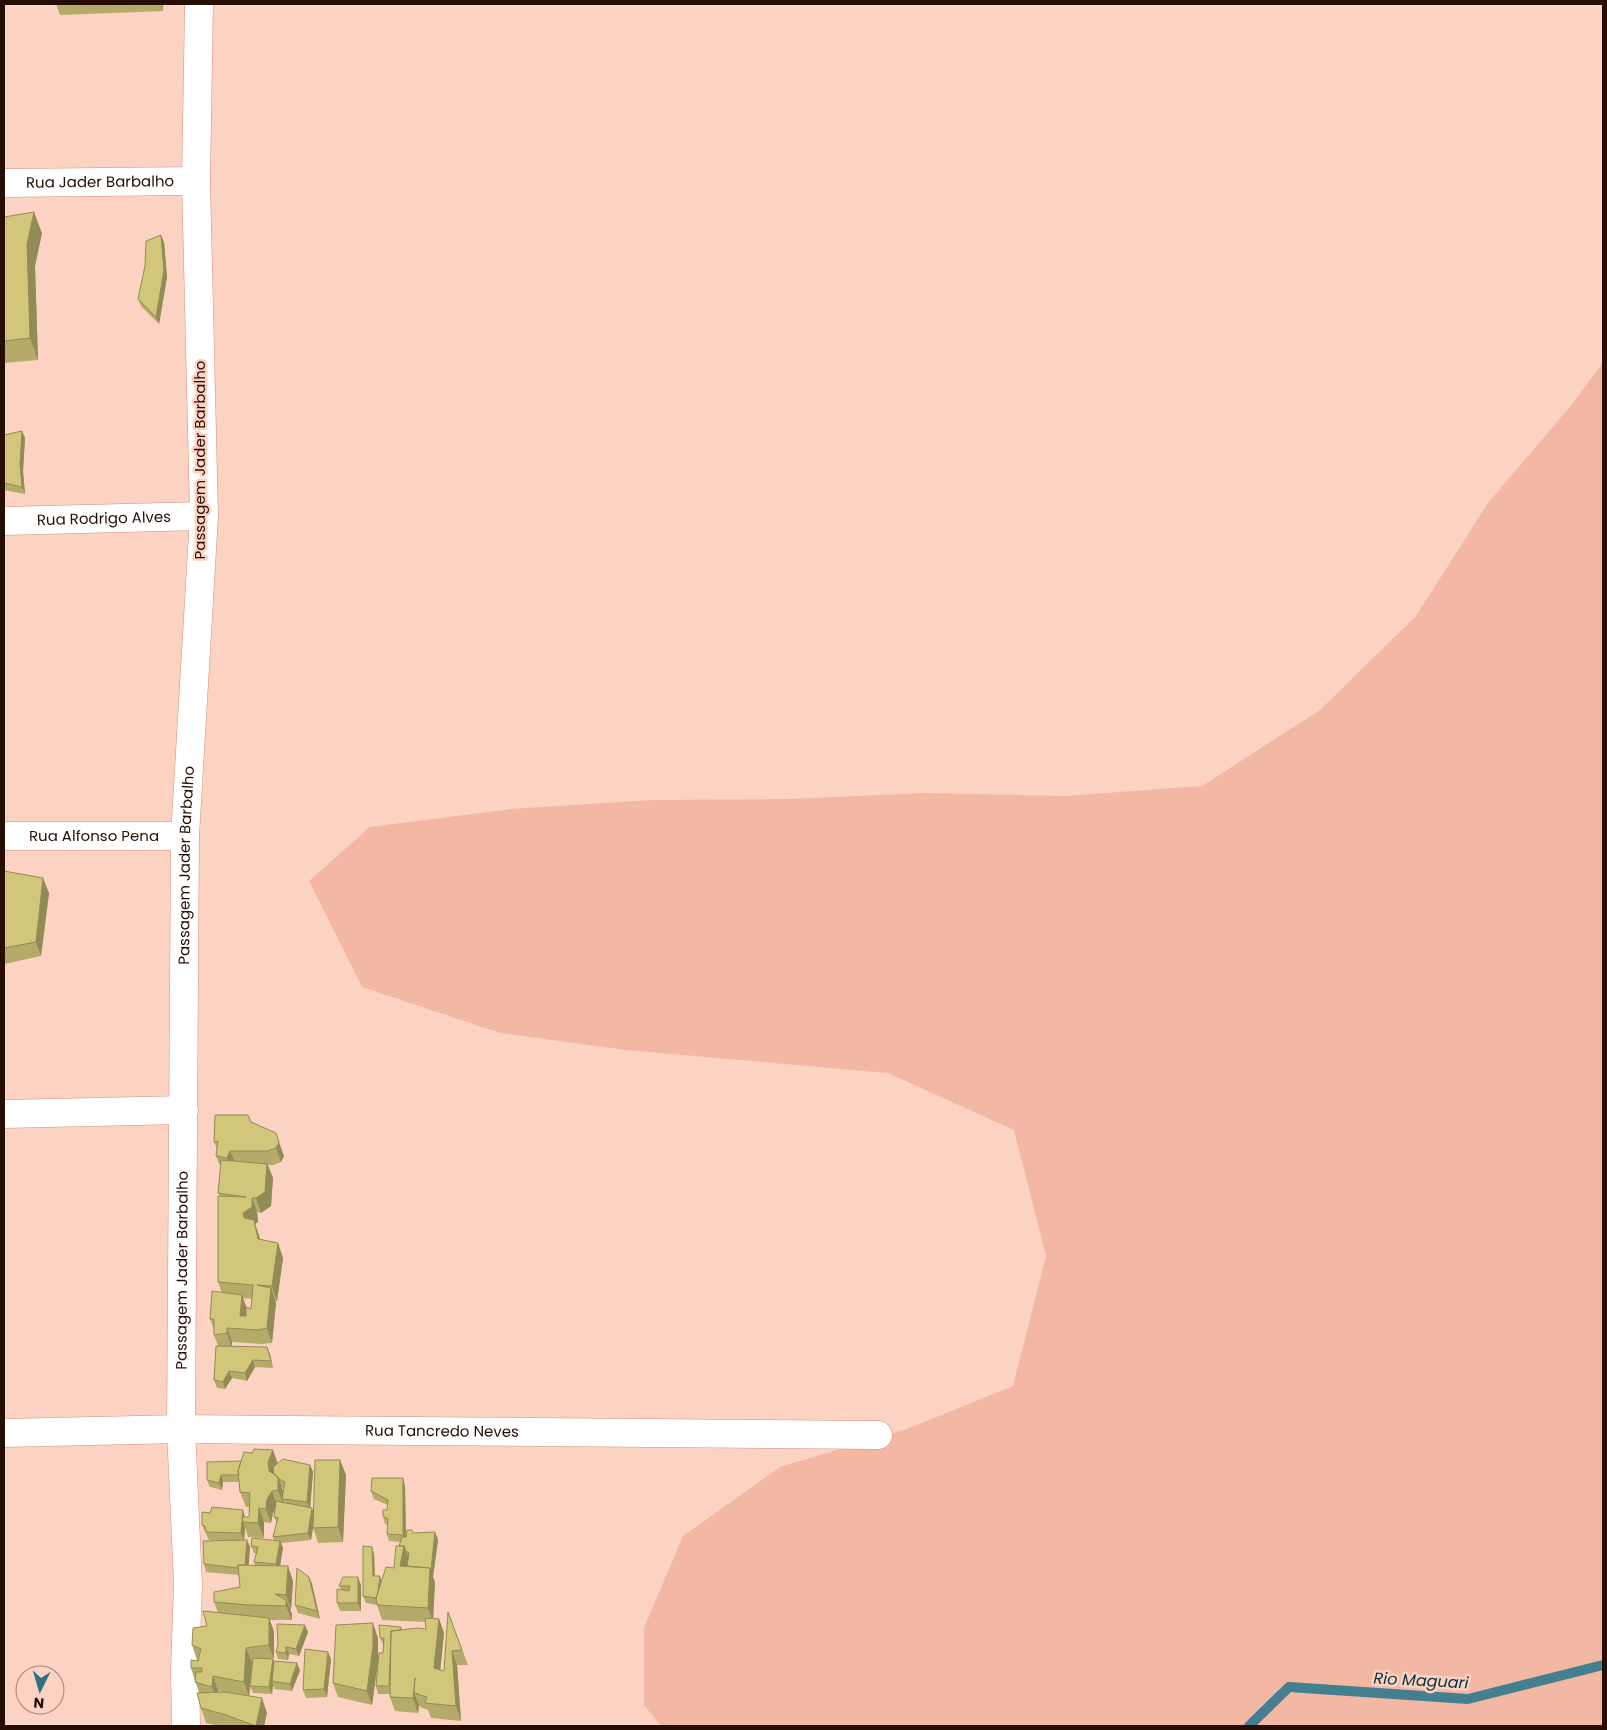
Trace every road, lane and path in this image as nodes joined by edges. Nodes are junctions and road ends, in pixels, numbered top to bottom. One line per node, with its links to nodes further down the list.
1 (198, 4): 2 (street, Passagem Jader Barbalho)
2 (196, 182): 3 (street, Rua Jader Barbalho); 4 (street, Passagem Jader Barbalho)
3 (4, 183)
4 (204, 516): 5 (street, Rua Rodrigo Alves); 7 (street, Passagem Jader Barbalho)
5 (4, 521)
6 (4, 836): 7 (street, Rua Alfonso Pena)
7 (185, 836): 8 (street, Passagem Jader Barbalho)
8 (184, 1110): 9 (street); 10 (street, Passagem Jader Barbalho)
9 (4, 1114)
10 (181, 1429): 11 (street, Rua Tancredo Neves); 12 (street, Rua Tancredo Neves); 13 (street, Passagem Jader Barbalho)
11 (4, 1433)
12 (878, 1435)
13 (186, 1726)

